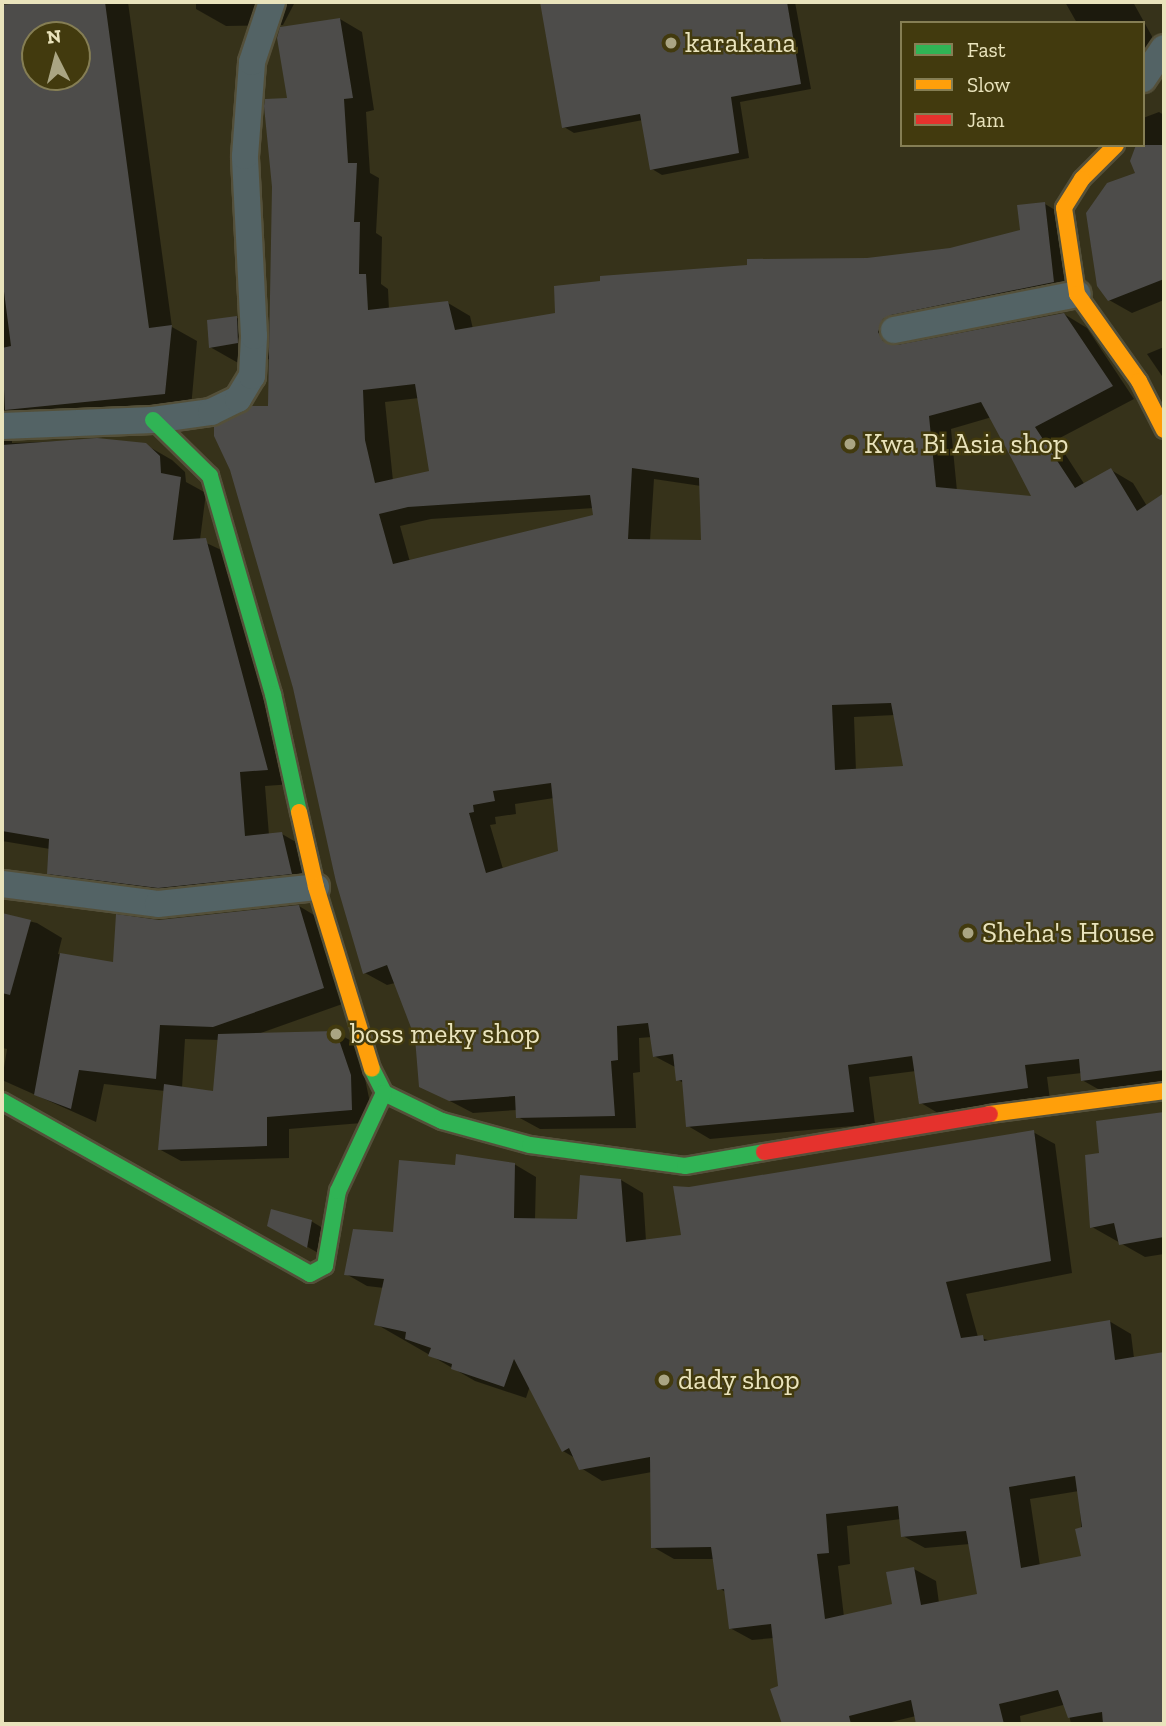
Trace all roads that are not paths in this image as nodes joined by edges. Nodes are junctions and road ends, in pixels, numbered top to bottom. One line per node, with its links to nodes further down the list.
1 (272, 2): 7 (street)
2 (1164, 48): 3 (street)
3 (1145, 76)
4 (1114, 147): 5 (street)
5 (1077, 294): 6 (street); 9 (street)
6 (894, 330)
7 (153, 420): 8 (street); 11 (street)
8 (2, 426)
9 (1164, 430)
10 (2, 884): 11 (street)
11 (316, 887): 13 (street)
12 (1164, 1091): 13 (street)
13 (384, 1093): 14 (street)
14 (2, 1101)

